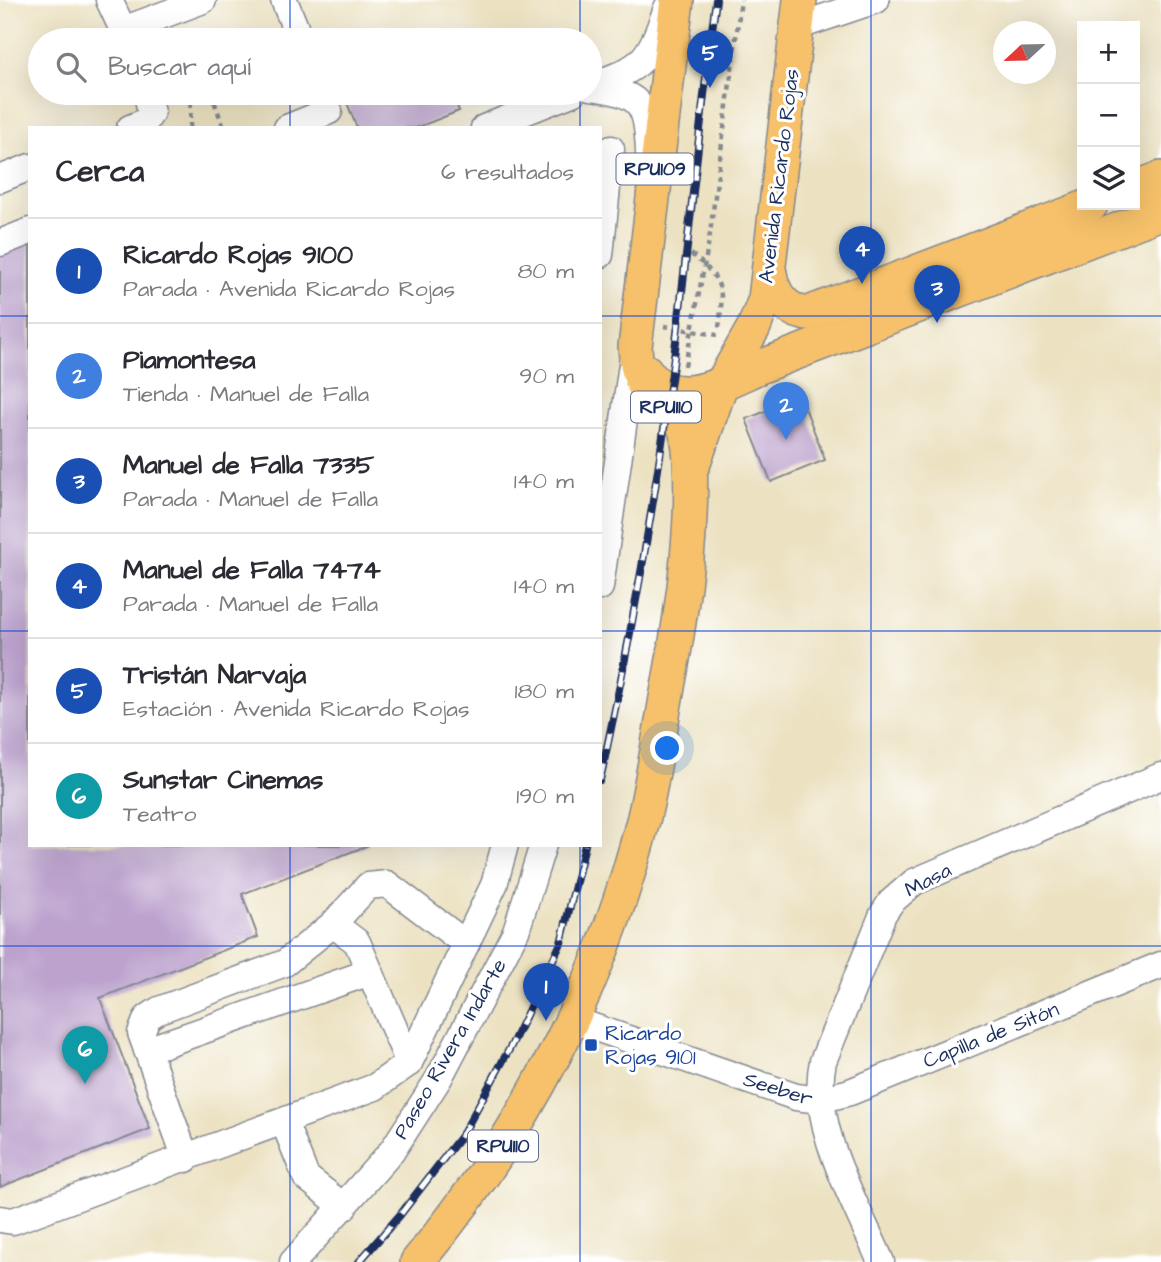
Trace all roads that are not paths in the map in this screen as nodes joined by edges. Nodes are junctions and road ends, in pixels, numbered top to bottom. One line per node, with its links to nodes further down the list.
1 (109, 0): 8 (street)
2 (203, 0): 9 (street)
3 (284, 0): 10 (street)
4 (670, 0): 11 (street)
5 (677, 0): 24 (main road, Avenida Ricardo Rojas / RPU109)
6 (876, 0): 7 (street)
7 (798, 14): 30 (main road, Avenida Ricardo Rojas)
8 (122, 28)
9 (141, 28)
10 (295, 28)
11 (602, 83)
12 (602, 89): 24 (street)
13 (149, 105): 16 (street)
14 (542, 105): 18 (street)
15 (329, 111): 17 (street)
16 (135, 126)
17 (293, 126)
18 (489, 126)
19 (611, 149): 28 (street)
20 (28, 168): 21 (street)
21 (0, 178)
22 (1161, 178): 23 (main road)
23 (1140, 186)
24 (651, 200): 31 (main road, Avenida Ricardo Rojas / RPU109)
25 (1078, 210): 30 (main road)
26 (1161, 213): 32 (main road)
27 (28, 232): 29 (street)
28 (602, 236)
29 (0, 243)
30 (770, 273): 32 (main road, Avenida Ricardo Rojas / RPU110)
31 (636, 329): 32 (main road, Avenida Ricardo Rojas / RPU109); 33 (main road, Avenida Ricardo Rojas / RPU110); 34 (street)
32 (722, 384): 33 (main road, Avenida Ricardo Rojas / RPU110)
33 (691, 479): 42 (main road, Avenida Ricardo Rojas / RPU110)
34 (602, 573)
35 (1161, 776): 45 (street, Masa)
36 (504, 847): 39 (street)
37 (542, 847): 48 (street, Paseo Rivera Indarte)
38 (333, 924): 39 (street); 41 (street); 43 (street)
39 (466, 944): 44 (street)
40 (1161, 965): 45 (street, Capilla de Sitón)
41 (370, 972): 43 (street); 44 (street)
42 (573, 1020): 45 (street, Seeber); 51 (main road, Avenida Ricardo Rojas / RPU110)
43 (147, 1051): 47 (street)
44 (409, 1063): 46 (street)
45 (820, 1100): 52 (street, Seeber)
46 (284, 1122): 47 (street); 48 (street)
47 (186, 1158): 49 (street)
48 (344, 1207): 50 (street, Paseo Rivera Indarte)
49 (0, 1219)
50 (293, 1262)
51 (417, 1262)
52 (880, 1262)

